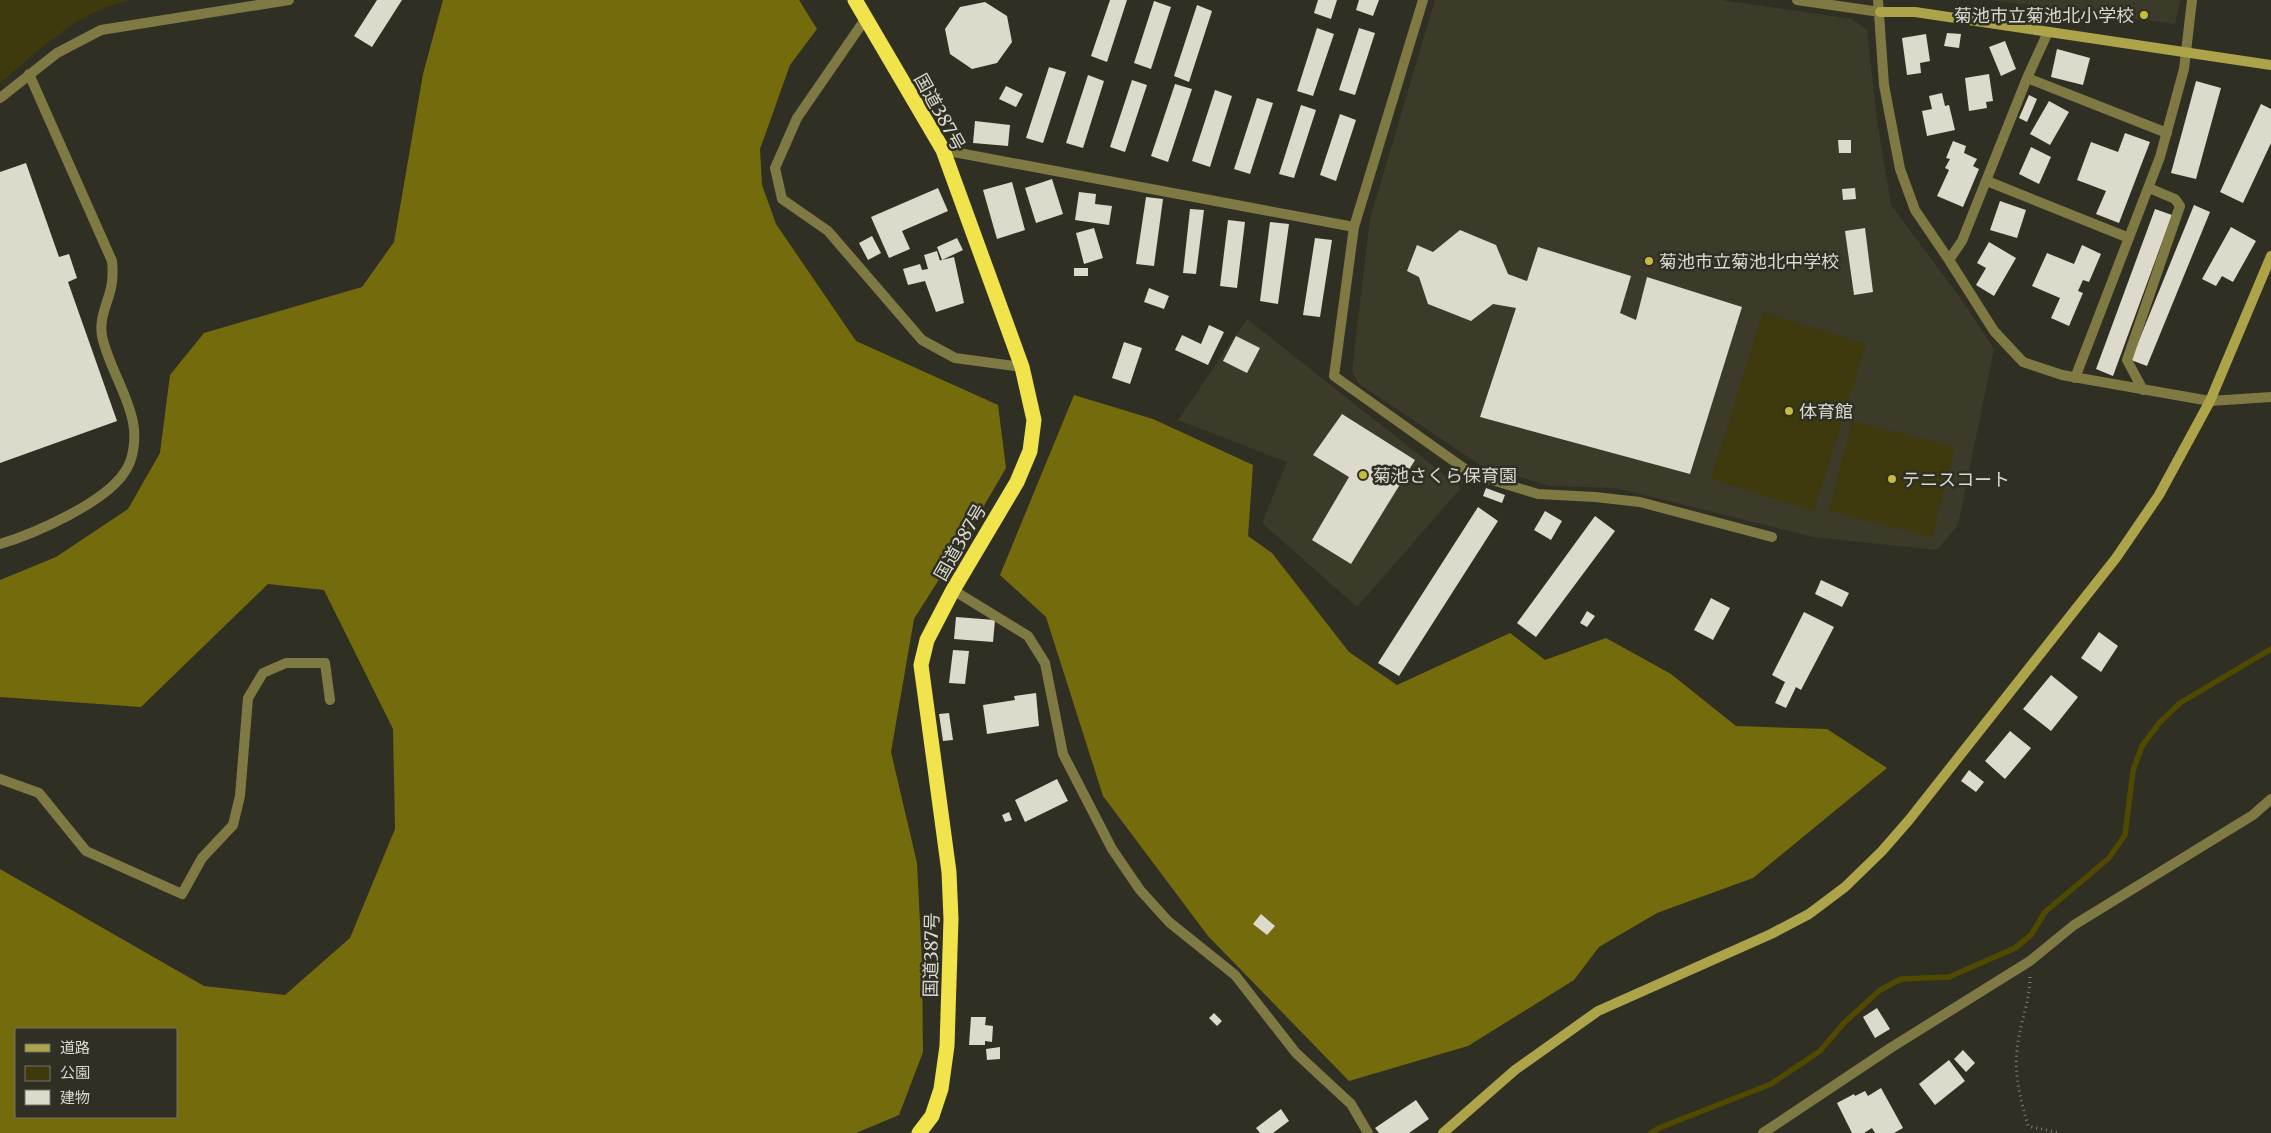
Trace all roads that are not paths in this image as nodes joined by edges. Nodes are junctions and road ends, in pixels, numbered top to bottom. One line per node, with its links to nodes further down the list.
1 (289, 0): 12 (street)
2 (855, 0): 8 (highway, 国道387号)
3 (1423, 0): 19 (street)
4 (1797, 0): 7 (street)
5 (1878, 0): 7 (street)
6 (2192, 0): 10 (street)
7 (1880, 12): 9 (street); 22 (street)
8 (866, 18): 16 (highway, 国道387号); 23 (street)
9 (2048, 32): 10 (street); 13 (street)
10 (2186, 52): 11 (street); 15 (street)
11 (2271, 65)
12 (29, 74): 14 (street); 29 (street)
13 (2027, 78): 15 (street); 17 (street)
14 (0, 98)
15 (2167, 133): 18 (street)
16 (943, 150): 19 (street); 23 (highway, 国道387号)
17 (1986, 181): 20 (street); 22 (street)
18 (2149, 188): 20 (street); 25 (street)
19 (1354, 227): 28 (street)
20 (2129, 238): 24 (street)
21 (2271, 256): 27 (street)
22 (1949, 260): 24 (street)
23 (1022, 367): 30 (highway, 国道387号)
24 (2075, 378): 25 (street)
25 (2143, 390): 27 (street)
26 (2271, 397): 27 (street)
27 (2210, 401): 36 (street)
28 (1772, 537)
29 (0, 544)
30 (953, 590): 34 (highway, 国道387号); 35 (street)
31 (330, 700): 32 (street)
32 (0, 779)
33 (2271, 799): 37 (street)
34 (919, 1133)
35 (1368, 1133)
36 (1443, 1133)
37 (1763, 1133)

